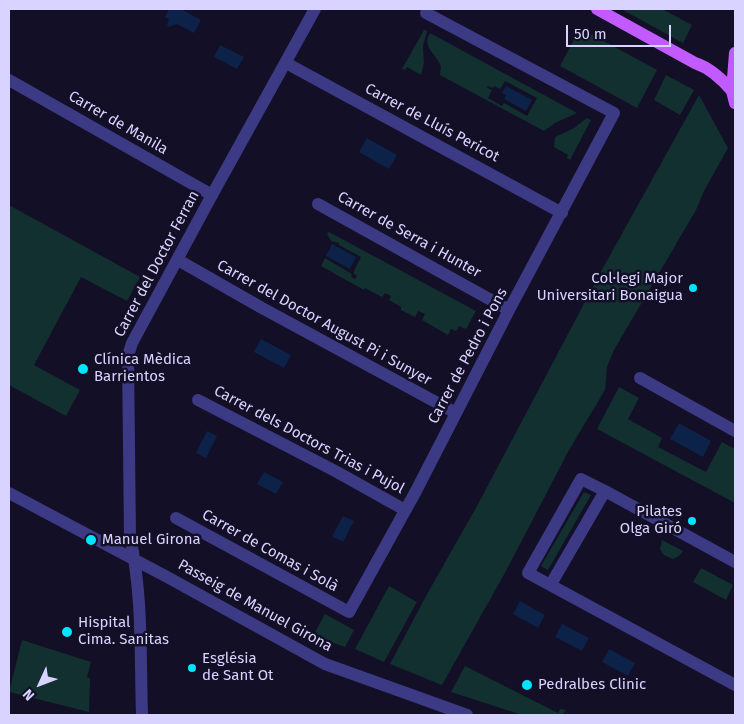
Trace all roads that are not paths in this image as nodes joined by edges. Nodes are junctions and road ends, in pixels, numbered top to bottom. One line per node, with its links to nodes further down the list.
1 (315, 9): 5 (street, Carrer del Doctor Ferran)
2 (597, 9): 7 (main road)
3 (426, 13): 10 (street, Carrer de Pedro i Pons)
4 (735, 53): 7 (main road)
5 (286, 63): 8 (street, Carrer del Doctor Ferran); 10 (street, Carrer de Lluís Pericot)
6 (9, 80): 8 (street, Carrer de Manila)
7 (733, 97)
8 (212, 195): 11 (street, Carrer del Doctor Ferran)
9 (318, 204): 12 (street, Carrer de Serra i Hunter)
10 (562, 213): 12 (street, Carrer de Pedro i Pons)
11 (178, 260): 15 (street, Carrer del Doctor August Pi i Sunyer); 21 (street, Carrer del Doctor Ferran)
12 (509, 310): 15 (street, Carrer de Pedro i Pons)
13 (640, 378): 16 (street)
14 (198, 400): 19 (street, Carrer dels Doctors Trias i Pujol)
15 (456, 414): 19 (street, Carrer de Pedro i Pons)
16 (735, 431)
17 (605, 491): 22 (street); 23 (street); 23 (street)
18 (9, 493): 21 (street, Passeig de Manuel Girona)
19 (405, 510): 24 (street, Carrer de Pedro i Pons)
20 (176, 518): 24 (street, Carrer de Comas i Solà)
21 (135, 560): 26 (street, Carrer del Doctor Ferran); 27 (street, Passeig de Manuel Girona)
22 (735, 562)
23 (551, 584): 25 (street)
24 (349, 612)
25 (735, 685)
26 (142, 715)
27 (468, 715)

